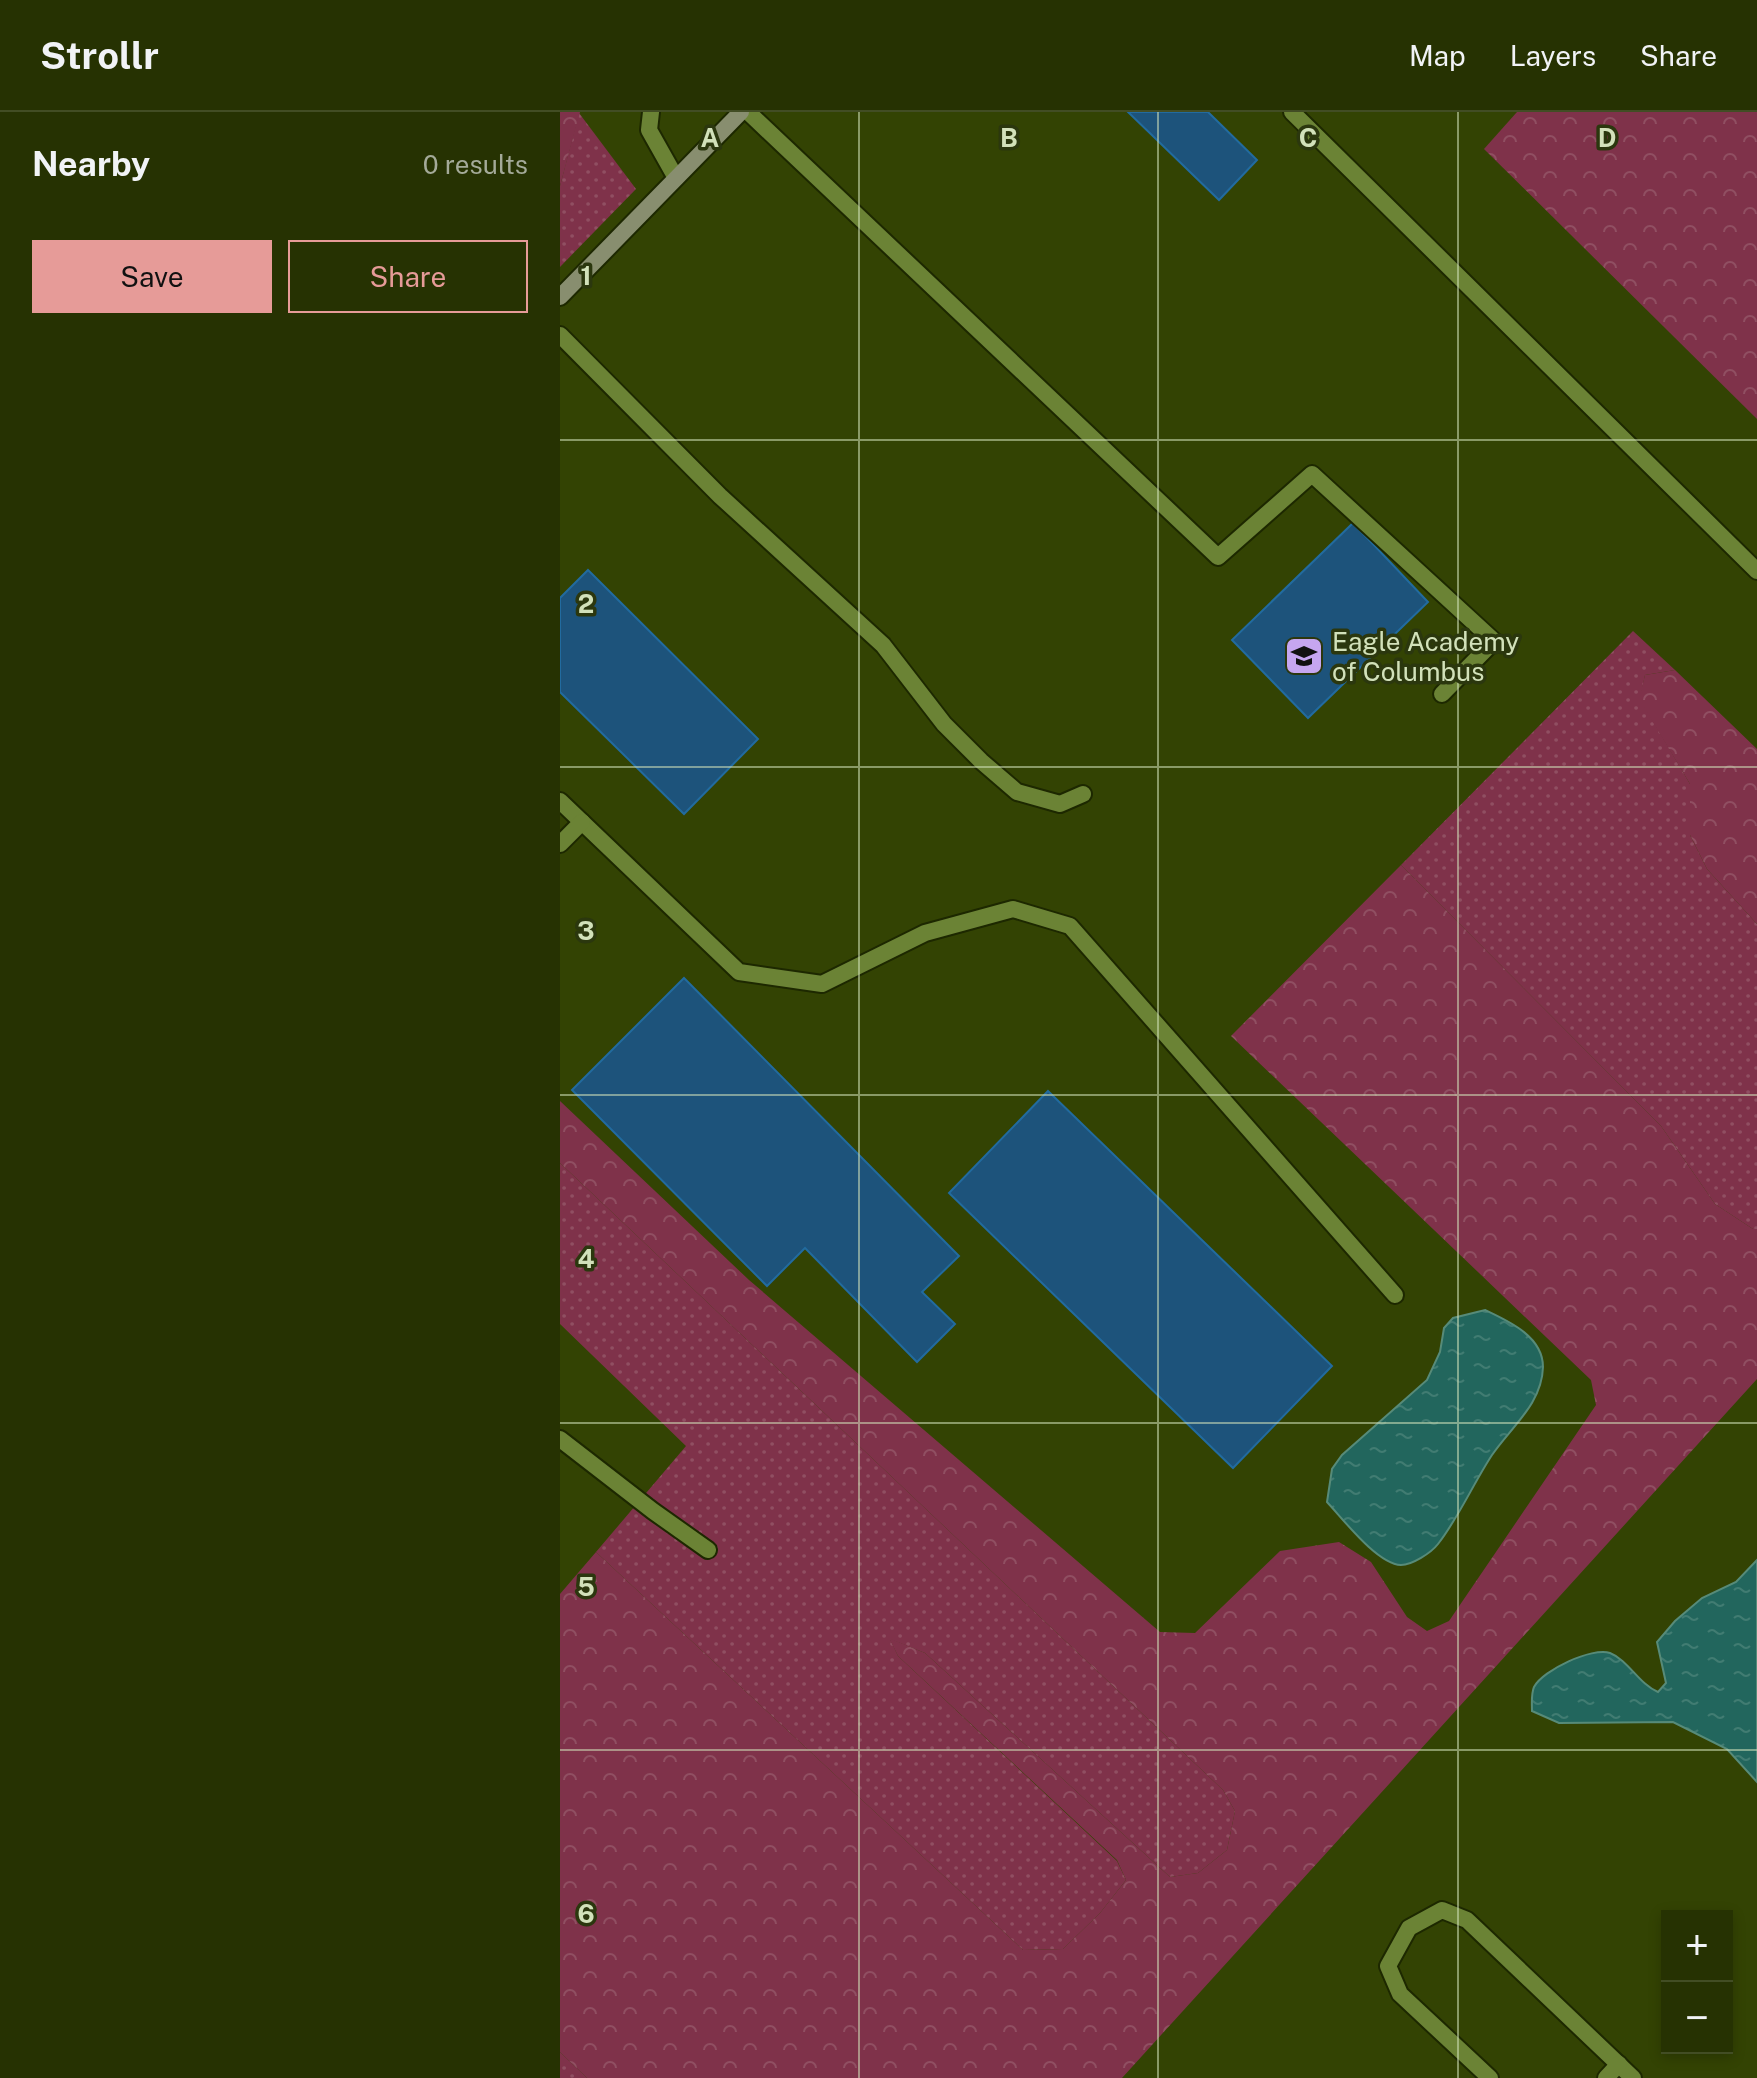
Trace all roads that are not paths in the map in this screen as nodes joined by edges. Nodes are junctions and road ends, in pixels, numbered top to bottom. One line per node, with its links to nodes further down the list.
1 (651, 112): 5 (lane)
2 (741, 112): 5 (main road)
3 (748, 112): 9 (lane)
4 (1292, 112): 8 (lane)
5 (676, 178): 6 (main road)
6 (560, 297)
7 (560, 335): 10 (lane)
8 (1757, 571)
9 (1442, 694)
10 (1083, 794)
11 (560, 801): 12 (lane)
12 (582, 822): 13 (lane); 14 (lane)
13 (560, 844)
14 (1395, 1295)
15 (560, 1439): 16 (lane)
16 (708, 1550)
17 (1619, 2064): 18 (lane); 19 (lane); 20 (lane)
18 (1490, 2078)
19 (1606, 2078)
20 (1633, 2078)

